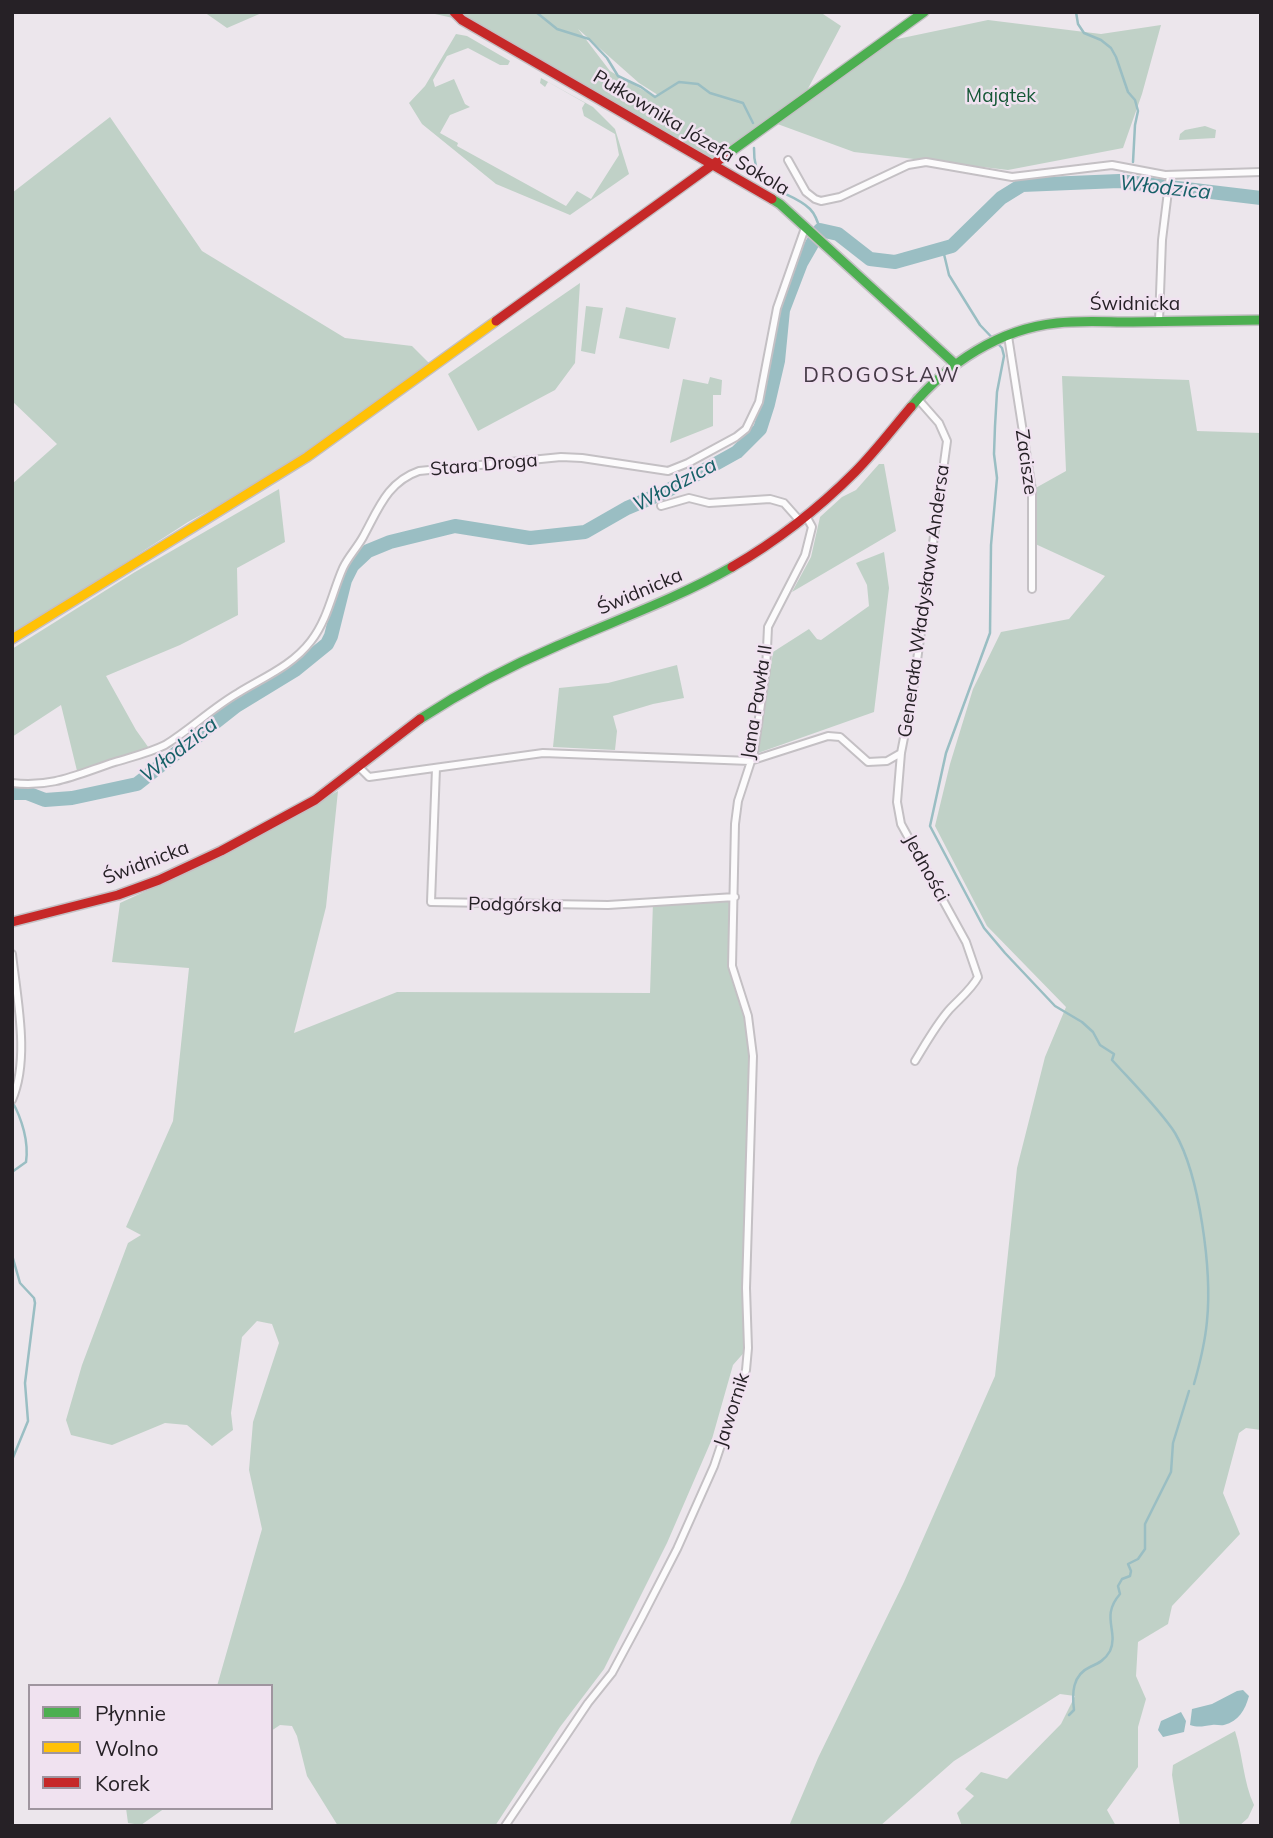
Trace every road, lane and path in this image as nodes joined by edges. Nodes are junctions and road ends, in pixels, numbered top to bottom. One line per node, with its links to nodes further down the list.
1 (454, 12): 4 (street, Pułkownika Józefa Sokola)
2 (924, 12): 4 (street)
3 (788, 160): 6 (street)
4 (714, 164): 7 (street, Pułkownika Józefa Sokola); 16 (street)
5 (1261, 172): 6 (street)
6 (1170, 178): 9 (street)
7 (808, 231): 11 (street, Pułkownika Józefa Sokola); 21 (street, Stara Droga)
8 (1261, 320): 9 (street, Świdnicka)
9 (1159, 321): 10 (street, Świdnicka)
10 (1008, 336): 11 (street, Świdnicka); 15 (street, Zacisze)
11 (955, 364): 12 (street, Świdnicka)
12 (917, 398): 14 (street, Świdnicka); 17 (street, Generała Władysława Andersa)
13 (661, 506): 14 (street)
14 (803, 519): 18 (street, Jana Pawła II); 19 (street, Świdnicka)
15 (1032, 589)
16 (12, 639)
17 (901, 753): 18 (street, Generała Władysława Andersa); 25 (street, Jedności)
18 (750, 761): 20 (street, Generała Władysława Andersa); 22 (street, Jana Pawła II)
19 (359, 767): 20 (street, Generała Władysława Andersa); 23 (street, Świdnicka)
20 (436, 768): 22 (street, Podgórska)
21 (12, 783)
22 (735, 897): 27 (street, Jawornik)
23 (12, 922)
24 (12, 954): 26 (street)
25 (915, 1060)
26 (13, 1098)
27 (505, 1826)

